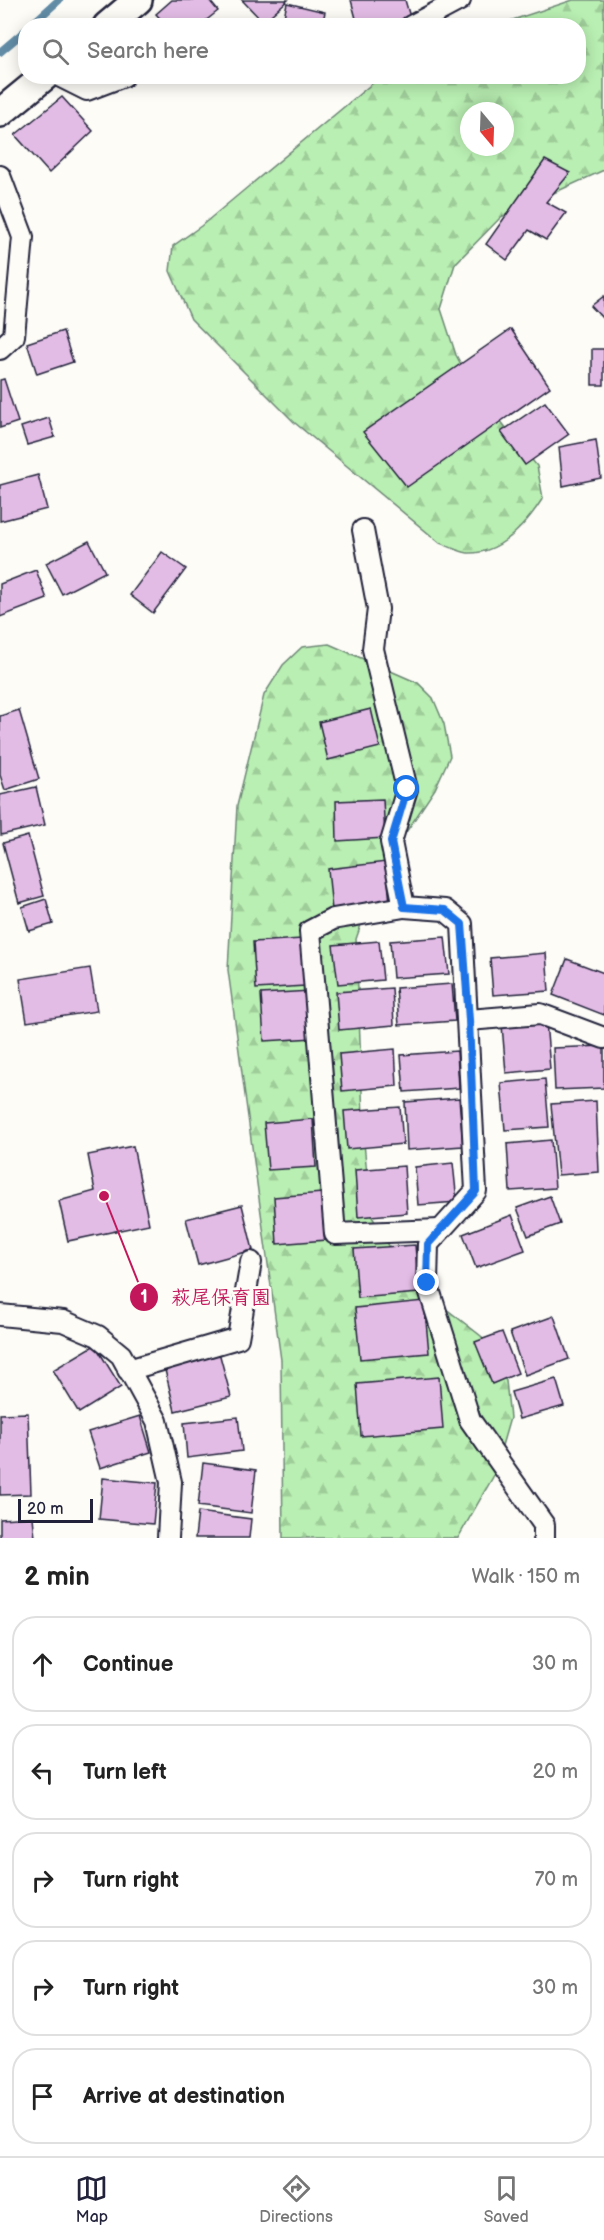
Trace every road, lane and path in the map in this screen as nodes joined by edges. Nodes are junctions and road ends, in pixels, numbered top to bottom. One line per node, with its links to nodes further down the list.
1 (138, 0): 3 (main road)
2 (460, 0): 4 (street)
3 (116, 18)
4 (426, 18)
5 (35, 84): 8 (main road)
6 (75, 84): 7 (street)
7 (103, 84)
8 (0, 113)
9 (0, 176): 10 (street)
10 (0, 349)
11 (363, 530): 12 (street)
12 (404, 907): 13 (street); 15 (street)
13 (469, 1020): 14 (street); 15 (street)
14 (604, 1038)
15 (440, 1230): 20 (street)
16 (251, 1262): 18 (street)
17 (0, 1315): 18 (street)
18 (128, 1370): 19 (street)
19 (168, 1538)
20 (544, 1538)

